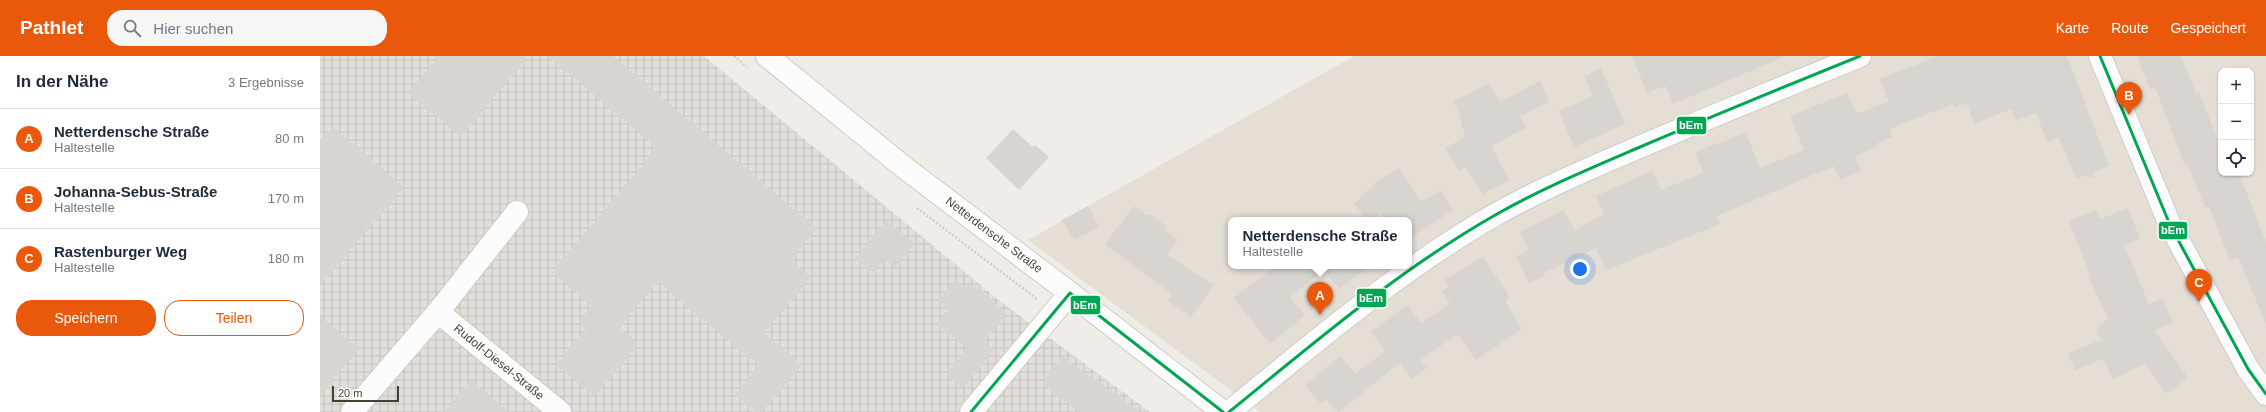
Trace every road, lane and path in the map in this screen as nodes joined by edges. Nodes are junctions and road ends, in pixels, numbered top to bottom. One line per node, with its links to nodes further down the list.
1 (767, 56): 5 (street, Netterdensche Straße)
2 (1860, 56): 12 (street)
3 (2100, 56): 7 (street)
4 (517, 212): 6 (street)
5 (1070, 292): 10 (street); 11 (street, Netterdensche Straße)
6 (438, 312): 8 (street); 9 (street, Rudolf-Diesel-Straße)
7 (2266, 394)
8 (352, 412)
9 (560, 412)
10 (971, 412)
11 (1223, 412)
12 (1229, 412)

